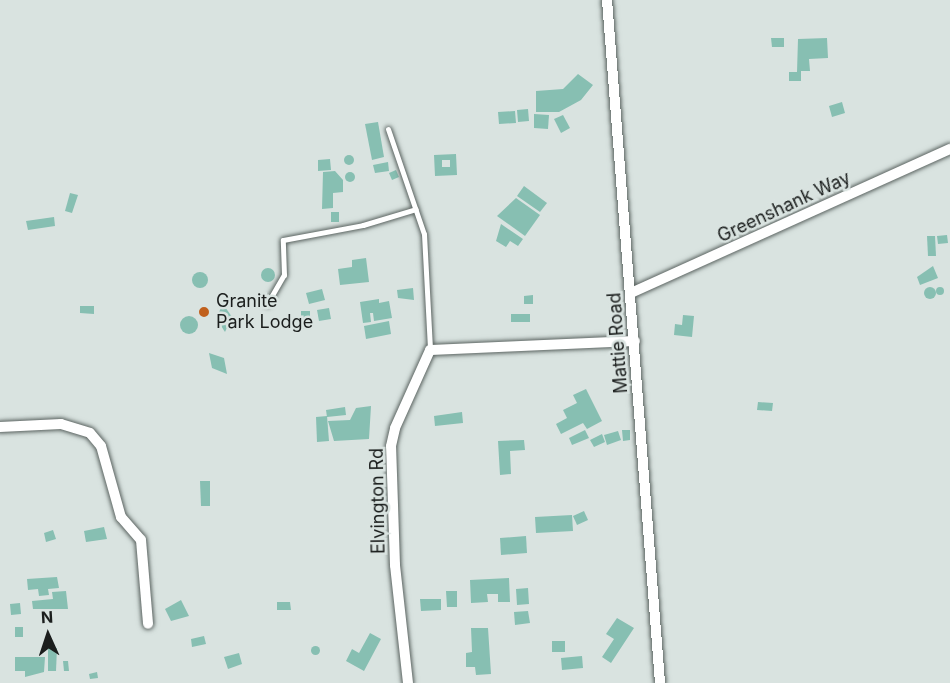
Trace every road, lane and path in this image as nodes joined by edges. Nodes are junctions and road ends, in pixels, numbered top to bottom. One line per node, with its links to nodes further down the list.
1 (607, 0): 5 (street, Mattie Road)
2 (388, 129): 4 (lane)
3 (950, 149): 5 (street, Greenshank Way)
4 (416, 209): 6 (lane); 8 (lane)
5 (631, 293): 7 (street, Mattie Road)
6 (267, 304)
7 (635, 341): 8 (street); 12 (street, Mattie Road)
8 (430, 350): 11 (street, Elvington Rd)
9 (0, 428): 10 (street)
10 (148, 624)
11 (408, 683)
12 (660, 683)

